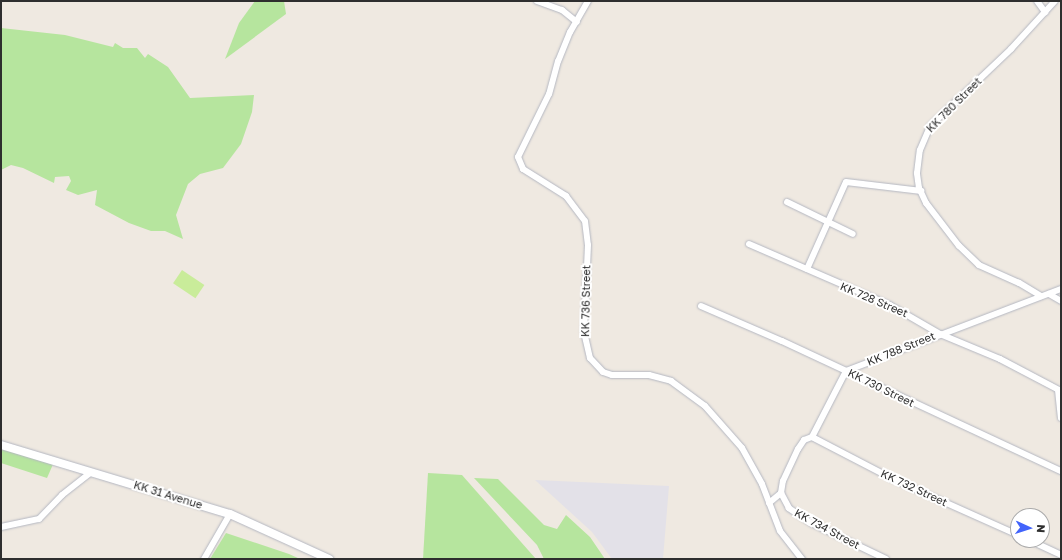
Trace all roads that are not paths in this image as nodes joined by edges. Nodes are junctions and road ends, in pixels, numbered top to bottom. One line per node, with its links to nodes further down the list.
1 (537, 1): 6 (street)
2 (588, 1): 6 (street, KK 736 Street)
3 (1037, 1): 5 (street)
4 (1055, 1): 5 (street, KK 780 Street)
5 (1045, 12): 7 (street, KK 780 Street)
6 (577, 22): 27 (street, KK 736 Street)
7 (921, 191): 9 (street); 15 (street, KK 780 Street)
8 (787, 202): 9 (street)
9 (830, 221): 10 (street); 12 (street)
10 (853, 234)
11 (749, 244): 12 (street, KK 728 Street)
12 (807, 269): 18 (street, KK 728 Street)
13 (1061, 289): 14 (street, KK 788 Street)
14 (1049, 294): 15 (street, KK 788 Street); 16 (street)
15 (1041, 296): 18 (street, KK 788 Street)
16 (1061, 301)
17 (701, 306): 19 (street, KK 730 Street)
18 (940, 334): 19 (street, KK 788 Street); 20 (street, KK 728 Street)
19 (846, 371): 22 (street); 24 (street, KK 730 Street)
20 (1060, 391): 21 (street)
21 (1061, 418)
22 (812, 437): 26 (street); 30 (street, KK 732 Street)
23 (1, 445): 25 (main road, KK 31 Avenue)
24 (1061, 471)
25 (91, 472): 28 (main road, KK 31 Avenue); 29 (street)
26 (781, 493): 27 (street); 36 (street, KK 734 Street)
27 (769, 503): 35 (street, KK 736 Street)
28 (230, 514): 33 (street); 34 (main road, KK 31 Avenue)
29 (1, 527)
30 (1010, 531)
31 (1046, 548): 32 (street)
32 (1061, 555)
33 (204, 559)
34 (329, 559)
35 (802, 559)
36 (886, 559)

